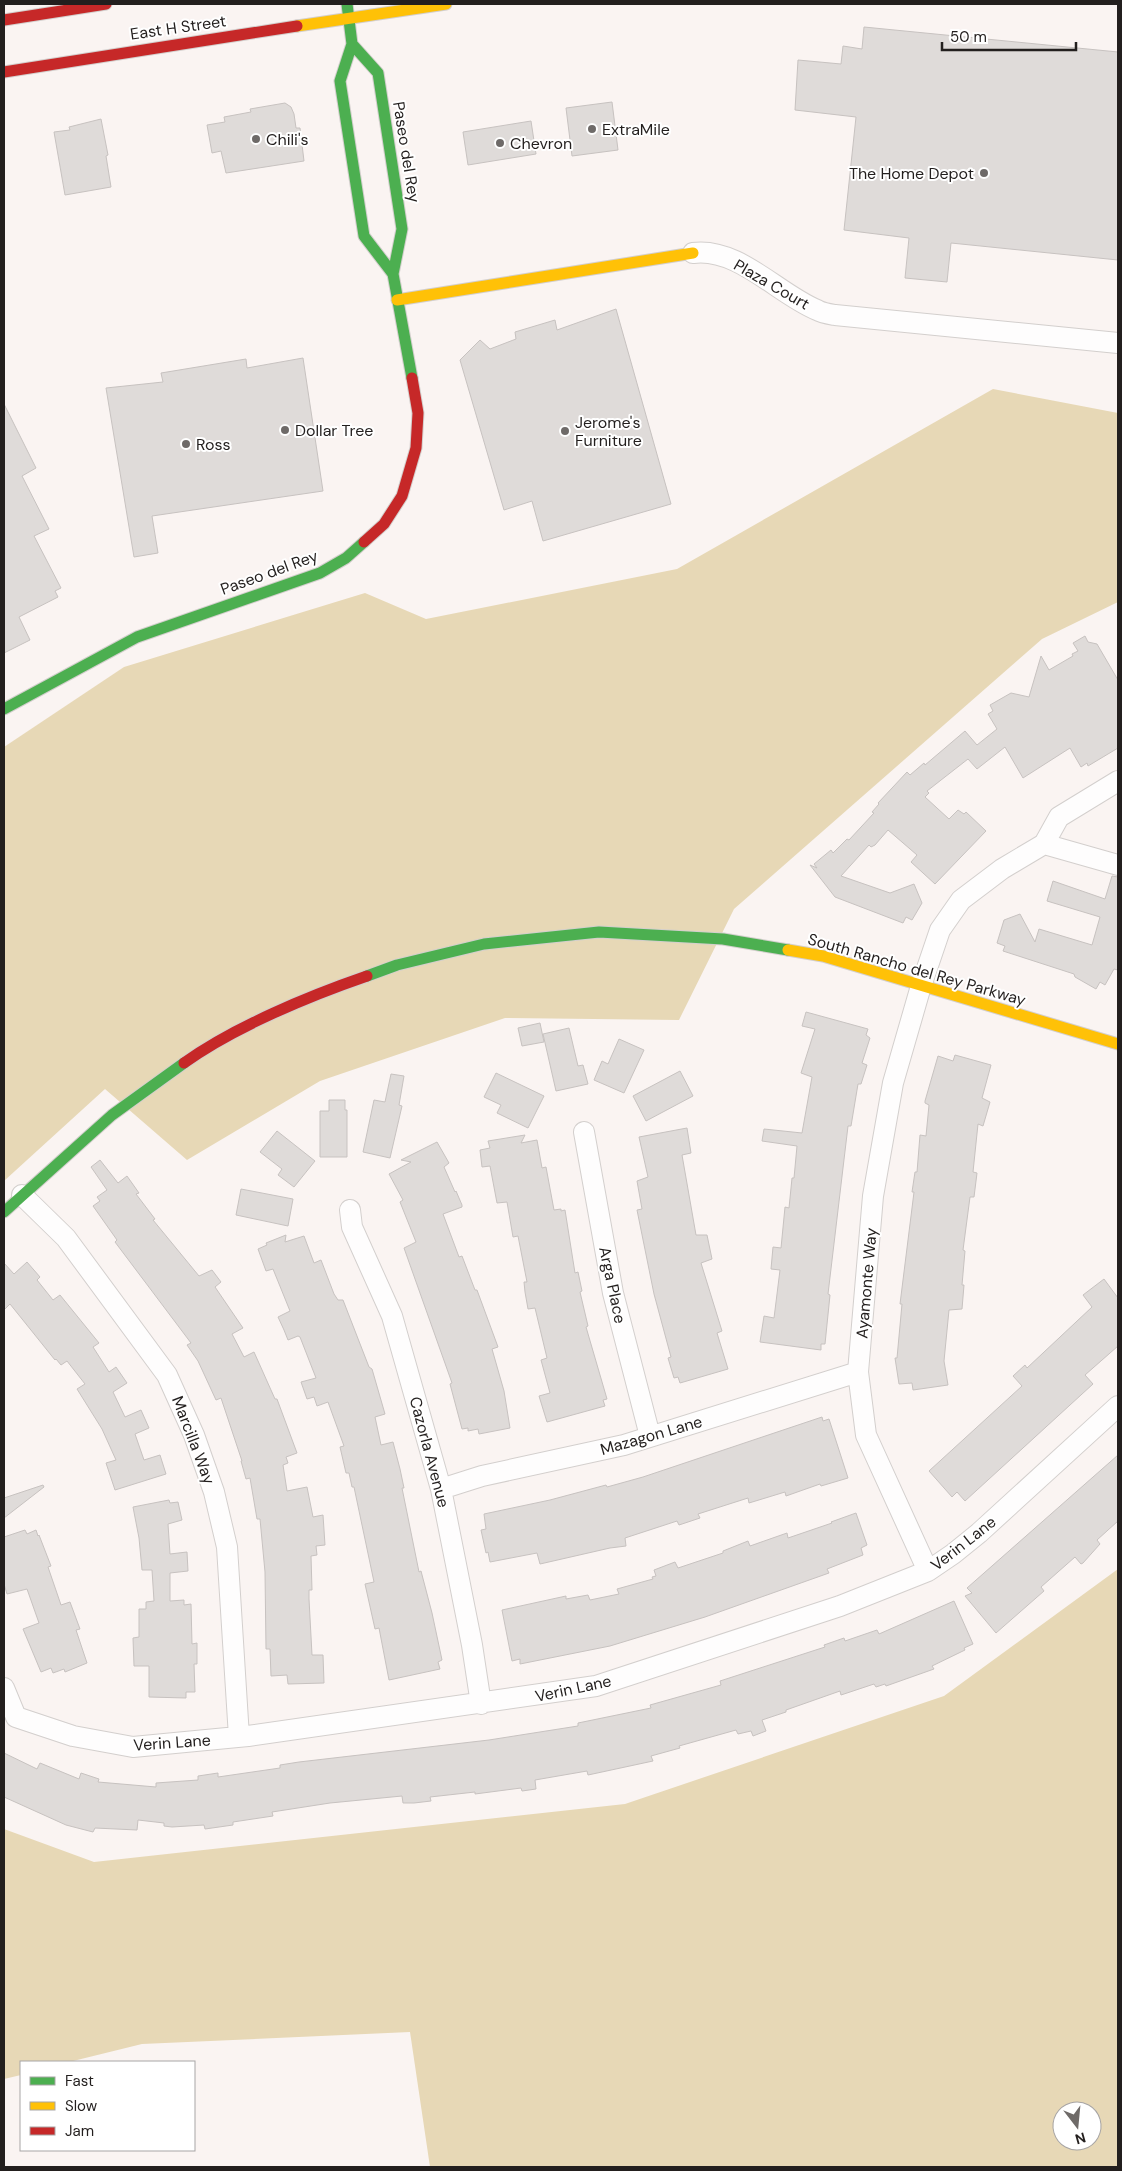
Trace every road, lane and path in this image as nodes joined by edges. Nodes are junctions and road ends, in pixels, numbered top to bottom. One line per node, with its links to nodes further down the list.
1 (106, 4): 5 (street)
2 (347, 4): 4 (street, Paseo del Rey)
3 (446, 4): 4 (street, East H Street)
4 (349, 19): 6 (street, Paseo del Rey); 7 (street, East H Street)
5 (4, 20)
6 (352, 44): 9 (street, Paseo del Rey); 9 (street, Paseo del Rey)
7 (4, 72)
8 (693, 253): 10 (street, Plaza Court); 11 (street, Plaza Court)
9 (393, 274): 10 (street, Paseo del Rey)
10 (398, 300): 12 (street, Paseo del Rey)
11 (1118, 343)
12 (4, 709)
13 (1118, 780): 14 (street)
14 (1044, 844): 15 (street); 16 (street, Ayamonte Way)
15 (1118, 865)
16 (921, 986): 17 (street, South Rancho del Rey Parkway); 19 (street, South Rancho del Rey Parkway); 22 (street, Ayamonte Way)
17 (1118, 1044)
18 (584, 1132): 24 (street, Arga Place)
19 (22, 1195): 21 (street, South Rancho del Rey Parkway); 29 (street, Marcilla Way)
20 (350, 1210): 25 (street, Cazorla Avenue)
21 (4, 1212)
22 (858, 1372): 24 (street, Mazagon Lane); 26 (street, Ayamonte Way)
23 (1118, 1406): 26 (street, Verin Lane)
24 (650, 1436): 25 (street, Mazagon Lane)
25 (441, 1489): 28 (street, Cazorla Avenue)
26 (928, 1571): 28 (street, Verin Lane)
27 (4, 1688): 29 (street, Verin Lane)
28 (482, 1704): 29 (street, Verin Lane)
29 (239, 1737)

